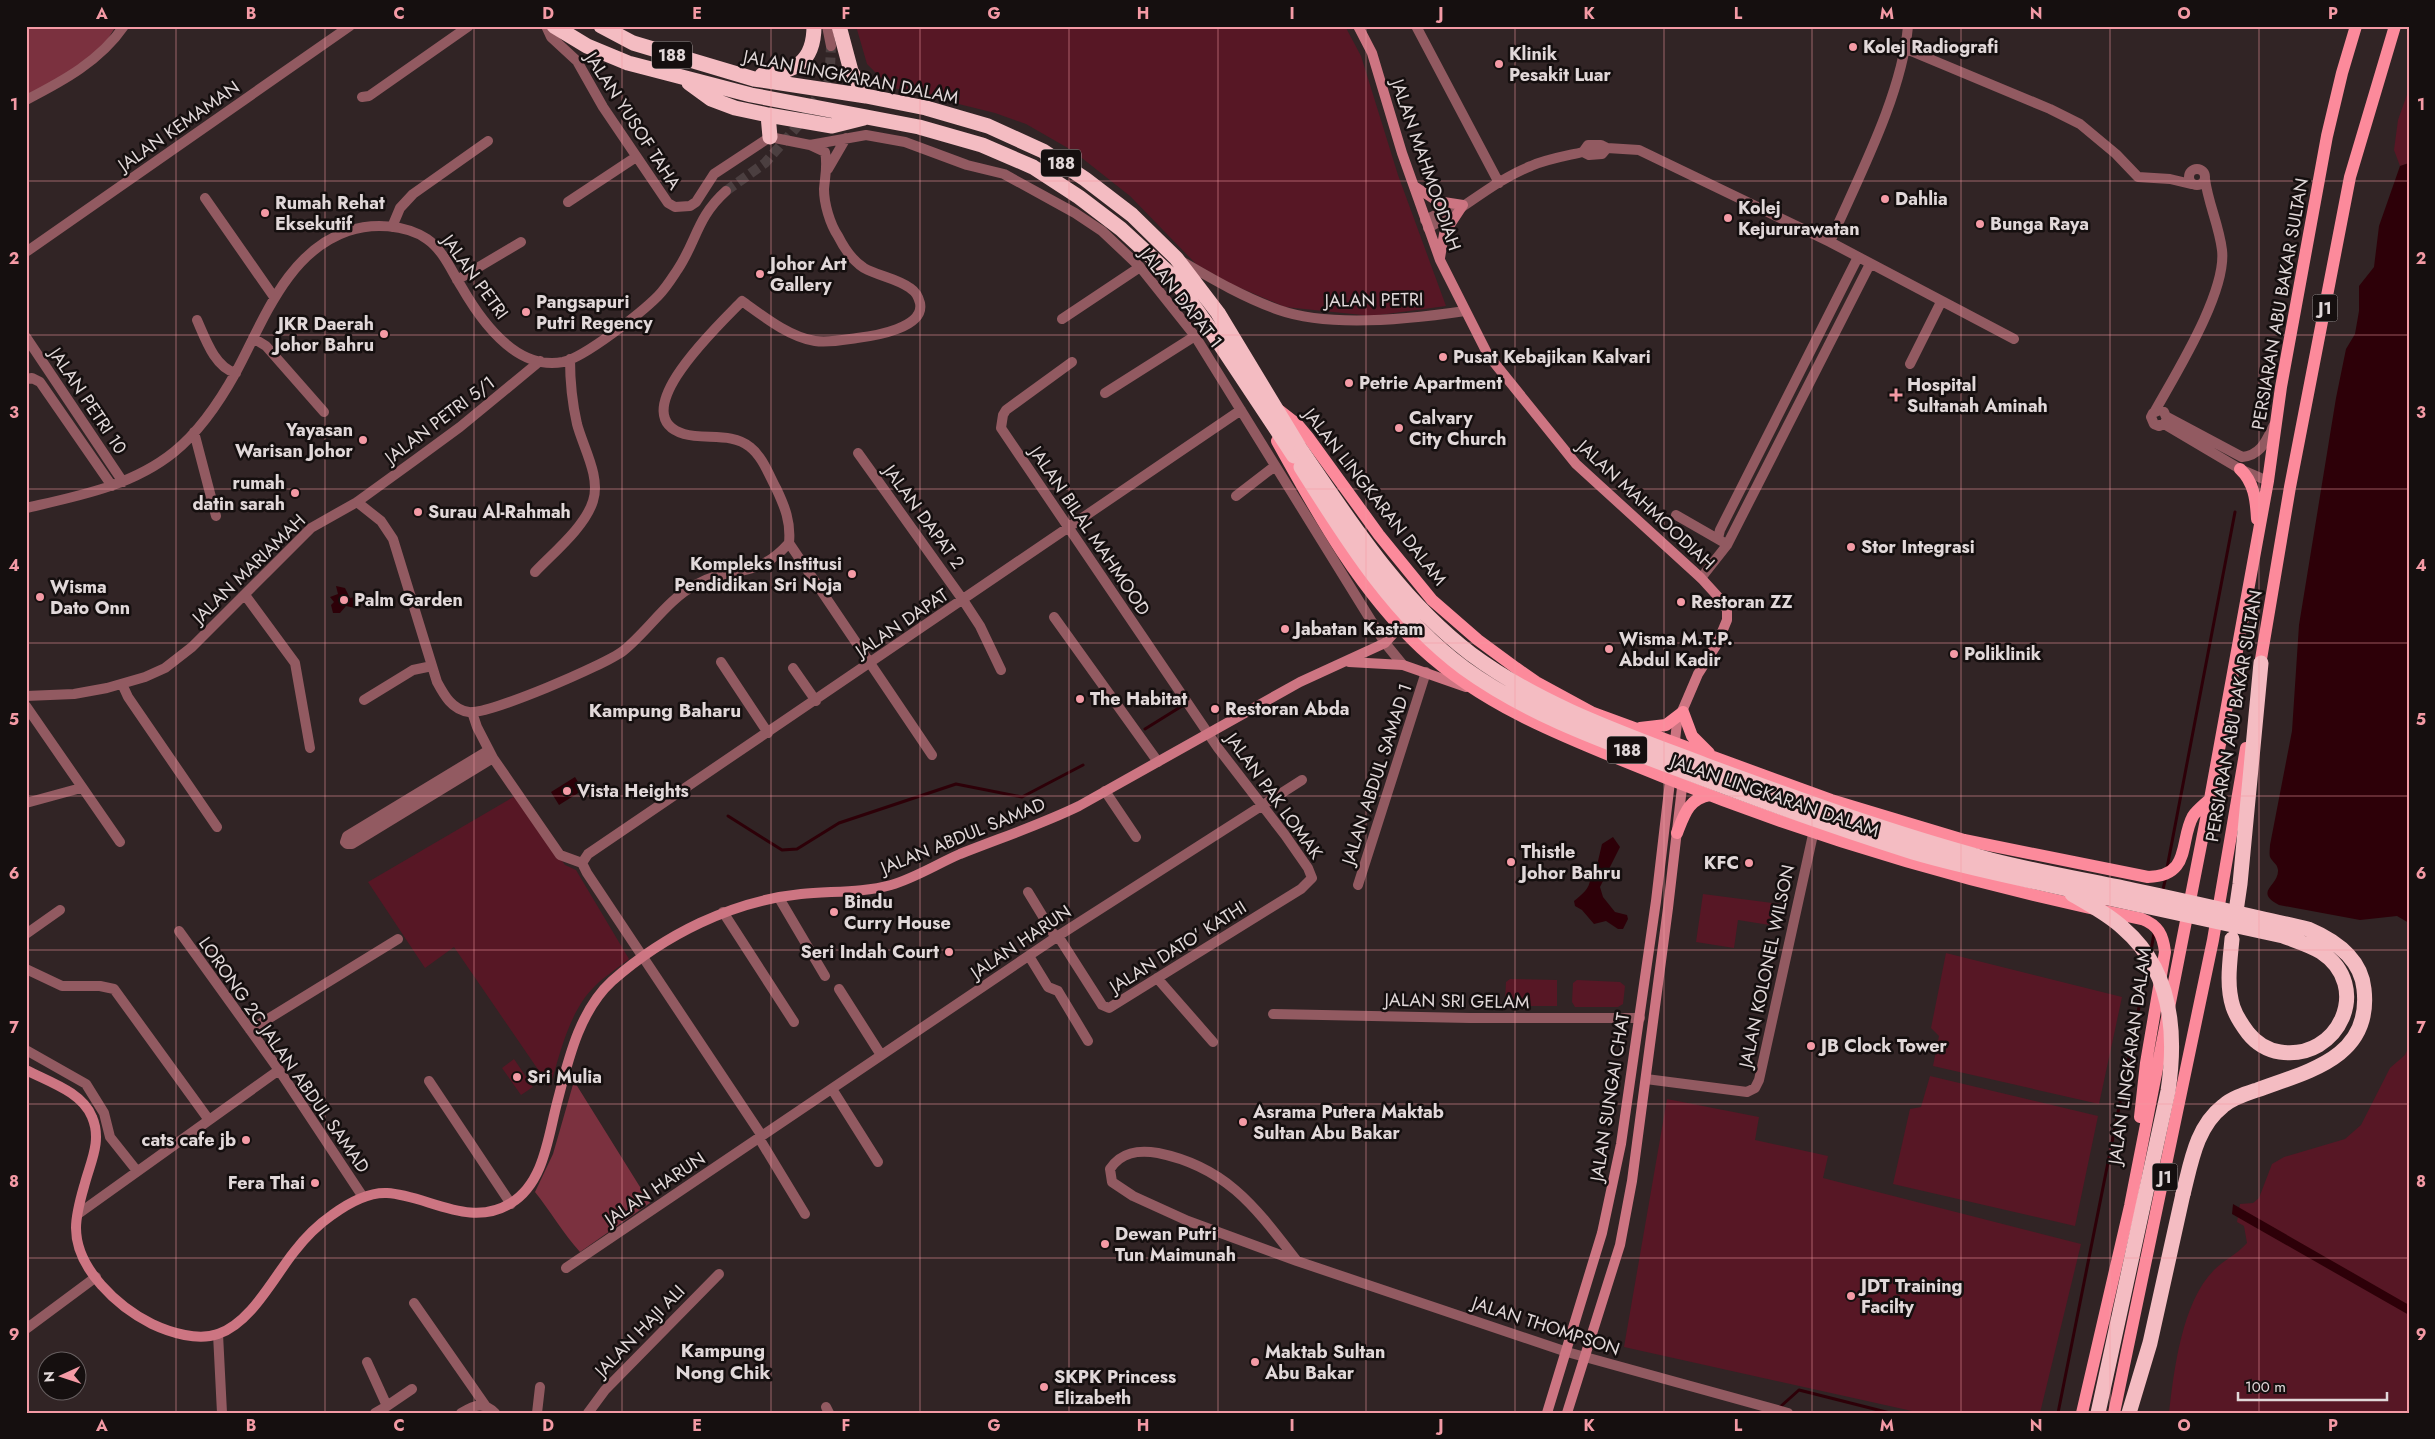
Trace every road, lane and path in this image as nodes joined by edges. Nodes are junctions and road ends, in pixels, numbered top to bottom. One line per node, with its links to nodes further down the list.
1 (124, 26): 21 (street)
2 (350, 26): 43 (street, JALAN KEMAMAN)
3 (469, 26): 20 (street)
4 (546, 26): 28 (street, JALAN YUSOF TAHA)
5 (554, 26): 18 (highway, JALAN LINGKARAN DALAM / 188)
6 (601, 26): 17 (highway, JALAN LINGKARAN DALAM / 188)
7 (814, 26): 17 (highway)
8 (827, 26): 15 (street)
9 (839, 26): 19 (highway)
10 (1358, 26): 33 (main road, JALAN MAHMOODIAH)
11 (1416, 26): 32 (street)
12 (1908, 26): 16 (street)
13 (2356, 26): 70 (main road, PERSIARAN ABU BAKAR SULTAN / J1)
14 (2395, 26): 98 (main road, PERSIARAN ABU BAKAR SULTAN / J1)
15 (831, 46)
16 (1906, 49): 31 (street); 42 (street)
17 (746, 77): 19 (highway, JALAN LINGKARAN DALAM / 188)
18 (681, 78): 22 (highway); 23 (highway, JALAN LINGKARAN DALAM / 188)
19 (866, 96): 45 (highway, JALAN LINGKARAN DALAM / 188)
20 (362, 97)
21 (26, 100)
22 (768, 115): 23 (highway); 24 (highway)
23 (869, 117): 64 (highway, JALAN LINGKARAN DALAM / 188)
24 (770, 137): 27 (street, JALAN DAPAT 1); 28 (street, JALAN YUSOF TAHA)
25 (846, 138): 27 (street, JALAN DAPAT 1); 29 (street); 48 (street, JALAN DAPAT 1)
26 (488, 141): 40 (street)
27 (810, 145): 29 (street)
28 (636, 157): 37 (street)
29 (826, 172): 87 (street)
30 (2205, 179): 31 (street); 31 (street); 36 (street)
31 (2192, 181): 36 (street)
32 (1499, 183): 38 (street); 42 (street)
33 (1414, 186): 38 (main road); 39 (main road, JALAN MAHMOODIAH)
34 (726, 191): 59 (street, JALAN PETRI)
35 (205, 198): 50 (street)
36 (2207, 198): 71 (street)
37 (568, 202)
38 (1463, 205): 39 (street); 46 (main road)
39 (1427, 224): 46 (main road, JALAN MAHMOODIAH)
40 (392, 227): 49 (street, JALAN PETRI); 50 (street, JALAN PETRI)
41 (521, 242): 49 (street)
42 (1830, 242): 44 (street)
43 (26, 252)
44 (1858, 257): 47 (street); 85 (street)
45 (1176, 258): 52 (street, JALAN PETRI); 67 (highway, JALAN LINGKARAN DALAM / 188)
46 (1440, 260): 52 (main road, JALAN MAHMOODIAH)
47 (1870, 264): 51 (street); 88 (street)
48 (1140, 268): 54 (street); 55 (street, JALAN DAPAT 1)
49 (457, 280): 60 (street, JALAN PETRI)
50 (274, 297): 57 (street, JALAN PETRI)
51 (1941, 302): 58 (street); 62 (street)
52 (1465, 311): 90 (main road, JALAN MAHMOODIAH)
53 (197, 320): 63 (street)
54 (1062, 320)
55 (1195, 336): 66 (street); 68 (street, JALAN DAPAT 1)
56 (26, 338): 78 (street, JALAN PETRI 10)
57 (253, 338): 63 (street, JALAN PETRI); 69 (street)
58 (2014, 339)
59 (570, 359): 60 (street, JALAN PETRI); 89 (street)
60 (540, 361): 80 (street, JALAN PETRI 5/1)
61 (1072, 362): 84 (street, JALAN BILAL MAHMOOD)
62 (1910, 364)
63 (236, 373): 72 (street, JALAN PETRI)
64 (1239, 374): 74 (highway, JALAN LINGKARAN DALAM / 188); 94 (main road, JALAN LINGKARAN DALAM)
65 (26, 379): 78 (street)
66 (1105, 393)
67 (1276, 408): 74 (highway, JALAN LINGKARAN DALAM / 188); 113 (main road, JALAN LINGKARAN DALAM)
68 (1241, 410): 75 (street, JALAN DAPAT 1); 84 (street, JALAN DAPAT)
69 (324, 412)
70 (2277, 418): 71 (street); 77 (main road, PERSIARAN ABU BAKAR SULTAN / J1)
71 (2165, 420): 76 (street)
72 (194, 432): 78 (street, JALAN PETRI); 83 (street)
73 (858, 453): 92 (street, JALAN DAPAT 2)
74 (1297, 453): 140 (highway, JALAN LINGKARAN DALAM / 188, bridge)
75 (1275, 466): 79 (street); 95 (street, JALAN DAPAT 1)
76 (2240, 469): 77 (street); 86 (main road)
77 (2268, 481): 86 (main road, PERSIARAN ABU BAKAR SULTAN / J1)
78 (117, 484): 81 (street, JALAN PETRI)
79 (1236, 496)
80 (357, 502): 91 (street, JALAN MARIAMAH); 101 (street)
81 (26, 508)
82 (1676, 514): 85 (street)
83 (216, 516)
84 (1068, 528): 92 (street, JALAN DAPAT); 115 (street, JALAN BILAL MAHMOOD)
85 (1718, 538): 88 (street)
86 (2258, 539): 128 (main road, PERSIARAN ABU BAKAR SULTAN / J1)
87 (789, 543): 99 (street); 111 (street)
88 (1727, 545): 90 (street)
89 (535, 572)
90 (1701, 578): 112 (main road, JALAN MAHMOODIAH)
91 (245, 595): 105 (street, JALAN MARIAMAH); 117 (street)
92 (963, 600): 99 (street, JALAN DAPAT); 103 (street, JALAN DAPAT 2)
93 (1054, 617): 121 (street)
94 (1393, 618): 95 (main road); 106 (main road, JALAN LINGKARAN DALAM)
95 (1385, 643): 97 (main road, JALAN ABDUL SAMAD); 100 (street, JALAN DAPAT 1)
96 (721, 662): 114 (street)
97 (1346, 662): 100 (main road, JALAN ABDUL SAMAD); 115 (main road, JALAN ABDUL SAMAD)
98 (2261, 663): 140 (highway, bridge); 203 (main road, PERSIARAN ABU BAKAR SULTAN / J1)
99 (870, 664): 109 (street, JALAN DAPAT); 119 (street)
100 (1403, 665): 104 (main road, JALAN ABDUL SAMAD)
101 (432, 666): 108 (street); 111 (street)
102 (793, 668): 109 (street)
103 (1001, 670)
104 (1426, 672): 106 (main road, JALAN ABDUL SAMAD); 141 (street, JALAN ABDUL SAMAD 1)
105 (122, 684): 107 (street, JALAN MARIAMAH); 131 (street)
106 (1474, 690): 122 (main road, JALAN LINGKARAN DALAM)
107 (26, 696)
108 (364, 700)
109 (816, 701): 114 (street, JALAN DAPAT)
110 (26, 706): 125 (street)
111 (472, 712): 118 (street)
112 (1683, 712): 113 (main road); 116 (main road, JALAN MAHMOODIAH); 120 (main road)
113 (1635, 728): 116 (main road, JALAN LINGKARAN DALAM)
114 (768, 733): 137 (street, JALAN DAPAT)
115 (1208, 734): 121 (main road, JALAN ABDUL SAMAD); 130 (street, JALAN PAK LOMAK)
116 (1680, 745): 120 (main road, JALAN LINGKARAN DALAM); 122 (main road, JALAN MAHMOODIAH); 124 (main road, JALAN MAHMOODIAH)
117 (310, 748)
118 (491, 754): 118 (street); 137 (street)
119 (932, 755)
120 (1712, 757): 136 (main road, JALAN LINGKARAN DALAM)
121 (1157, 762): 126 (main road, JALAN ABDUL SAMAD)
122 (1670, 779): 124 (main road, JALAN LINGKARAN DALAM); 157 (main road, JALAN SUNGAI CHAT)
123 (1302, 780): 130 (street, JALAN HARUN)
124 (1682, 784): 127 (main road, JALAN LINGKARAN DALAM); 133 (main road, JALAN SUNGAI CHAT)
125 (81, 788): 129 (street); 135 (street)
126 (1105, 791): 134 (street); 143 (main road, JALAN ABDUL SAMAD)
127 (1710, 795): 132 (main road, JALAN LINGKARAN DALAM); 133 (main road)
128 (2210, 799): 136 (main road, JALAN LINGKARAN DALAM); 175 (main road, PERSIARAN ABU BAKAR SULTAN / J1)
129 (26, 803)
130 (1263, 806): 139 (street, JALAN PAK LOMAK); 148 (street, JALAN HARUN)
131 (217, 827)
132 (1814, 830): 138 (main road, JALAN LINGKARAN DALAM); 166 (street, JALAN KOLONEL WILSON)
133 (1677, 833): 166 (main road, JALAN SUNGAI CHAT)
134 (1136, 837)
135 (120, 842)
136 (1971, 842): 138 (main road)
137 (582, 863): 151 (street)
138 (1949, 872): 175 (main road, JALAN LINGKARAN DALAM)
139 (1312, 878): 154 (street, JALAN DATO’ KATHI)
140 (2064, 882): 202 (highway, bridge); 204 (highway, bridge)
141 (1358, 886)
142 (1028, 892): 148 (street)
143 (779, 898): 145 (main road, JALAN ABDUL SAMAD); 153 (street)
144 (60, 910): 147 (street)
145 (723, 912): 151 (main road, JALAN ABDUL SAMAD); 158 (street)
146 (179, 931): 159 (street, LORONG 2C JALAN ABDUL SAMAD)
147 (26, 934)
148 (1057, 937): 150 (street, JALAN HARUN); 154 (street, JALAN DATO’ KATHI)
149 (398, 939): 159 (street)
150 (1029, 956): 160 (street); 163 (street, JALAN HARUN)
151 (643, 958): 170 (street); 174 (main road, JALAN ABDUL SAMAD)
152 (26, 969): 169 (street)
153 (825, 976)
154 (1157, 978): 161 (street)
155 (838, 989): 163 (street)
156 (1273, 1014): 157 (street, JALAN SRI GELAM)
157 (1640, 1018): 185 (main road, JALAN SUNGAI CHAT)
158 (794, 1022)
159 (250, 1030): 165 (street, LORONG 2C JALAN ABDUL SAMAD)
160 (1088, 1041)
161 (1214, 1042)
162 (26, 1050): 172 (street)
163 (882, 1055): 168 (street, JALAN HARUN)
164 (26, 1070): 176 (main road, JALAN ABDUL SAMAD)
165 (279, 1070): 169 (street); 173 (street, LORONG 2C JALAN ABDUL SAMAD)
166 (1646, 1079): 186 (main road, JALAN SUNGAI CHAT)
167 (429, 1081): 174 (street)
168 (832, 1089): 170 (street, JALAN HARUN); 171 (street)
169 (209, 1120): 172 (street)
170 (761, 1137): 177 (street); 179 (street, JALAN HARUN)
171 (878, 1162)
172 (138, 1171): 176 (street)
173 (363, 1197): 174 (main road, JALAN ABDUL SAMAD); 184 (main road, JALAN ABDUL SAMAD)
174 (511, 1204)
175 (2130, 1206): 201 (main road, PERSIARAN ABU BAKAR SULTAN / J1)
176 (78, 1214): 181 (main road, JALAN ABDUL SAMAD)
177 (805, 1214)
178 (1297, 1260): 178 (street, JALAN THOMPSON); 185 (street, JALAN THOMPSON)
179 (566, 1268)
180 (719, 1274): 197 (street, JALAN HAJI ALI)
181 (96, 1277): 183 (street); 184 (main road, JALAN ABDUL SAMAD)
182 (414, 1303): 190 (street)
183 (26, 1329)
184 (218, 1334): 192 (street)
185 (1567, 1352): 186 (street, JALAN THOMPSON); 198 (main road, JALAN SUNGAI CHAT)
186 (1586, 1357): 199 (main road, JALAN SUNGAI CHAT); 200 (street, JALAN THOMPSON)
187 (367, 1362): 191 (street)
188 (540, 1387): 196 (street)
189 (412, 1389): 191 (street)
190 (485, 1405): 194 (street); 195 (street)
191 (387, 1406): 193 (street)
192 (222, 1413)
193 (376, 1413)
194 (461, 1413)
195 (495, 1413)
196 (538, 1413)
197 (588, 1413)
198 (1547, 1413)
199 (1567, 1413)
200 (1788, 1413)
201 (2082, 1413)
202 (2098, 1413)
203 (2114, 1413)
204 (2129, 1413)

